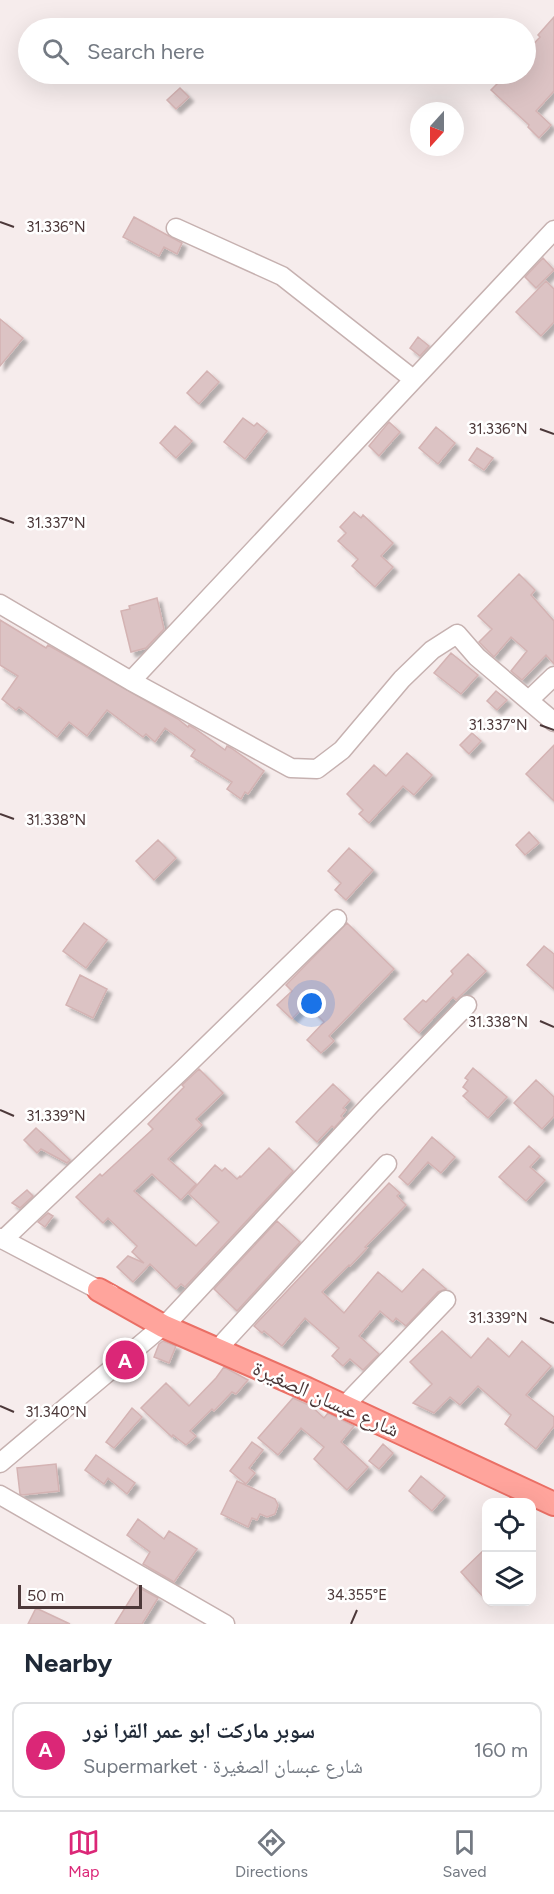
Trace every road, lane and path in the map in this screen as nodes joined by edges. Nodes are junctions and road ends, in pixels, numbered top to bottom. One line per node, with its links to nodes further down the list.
1 (176, 228): 3 (street)
2 (554, 230): 3 (street)
3 (413, 379): 6 (street)
4 (0, 604): 6 (street)
5 (554, 676): 7 (street)
6 (131, 681): 7 (street)
7 (529, 700): 8 (street)
8 (554, 722)
9 (337, 919): 12 (street)
10 (467, 1005): 15 (street)
11 (387, 1164): 16 (street)
12 (2, 1239): 13 (street, شارع عبسان الصغيرة)
13 (99, 1290): 15 (main road, شارع عبسان الصغيرة)
14 (446, 1300): 17 (street)
15 (167, 1322): 16 (street, شارع عبسان الصغيرة); 18 (street); 21 (main road, شارع عبسان الصغيرة)
16 (224, 1342): 17 (street, شارع عبسان الصغيرة)
17 (349, 1401): 19 (street, شارع عبسان الصغيرة)
18 (0, 1463)
19 (554, 1493)
20 (0, 1495): 22 (street)
21 (554, 1504)
22 (225, 1624)

